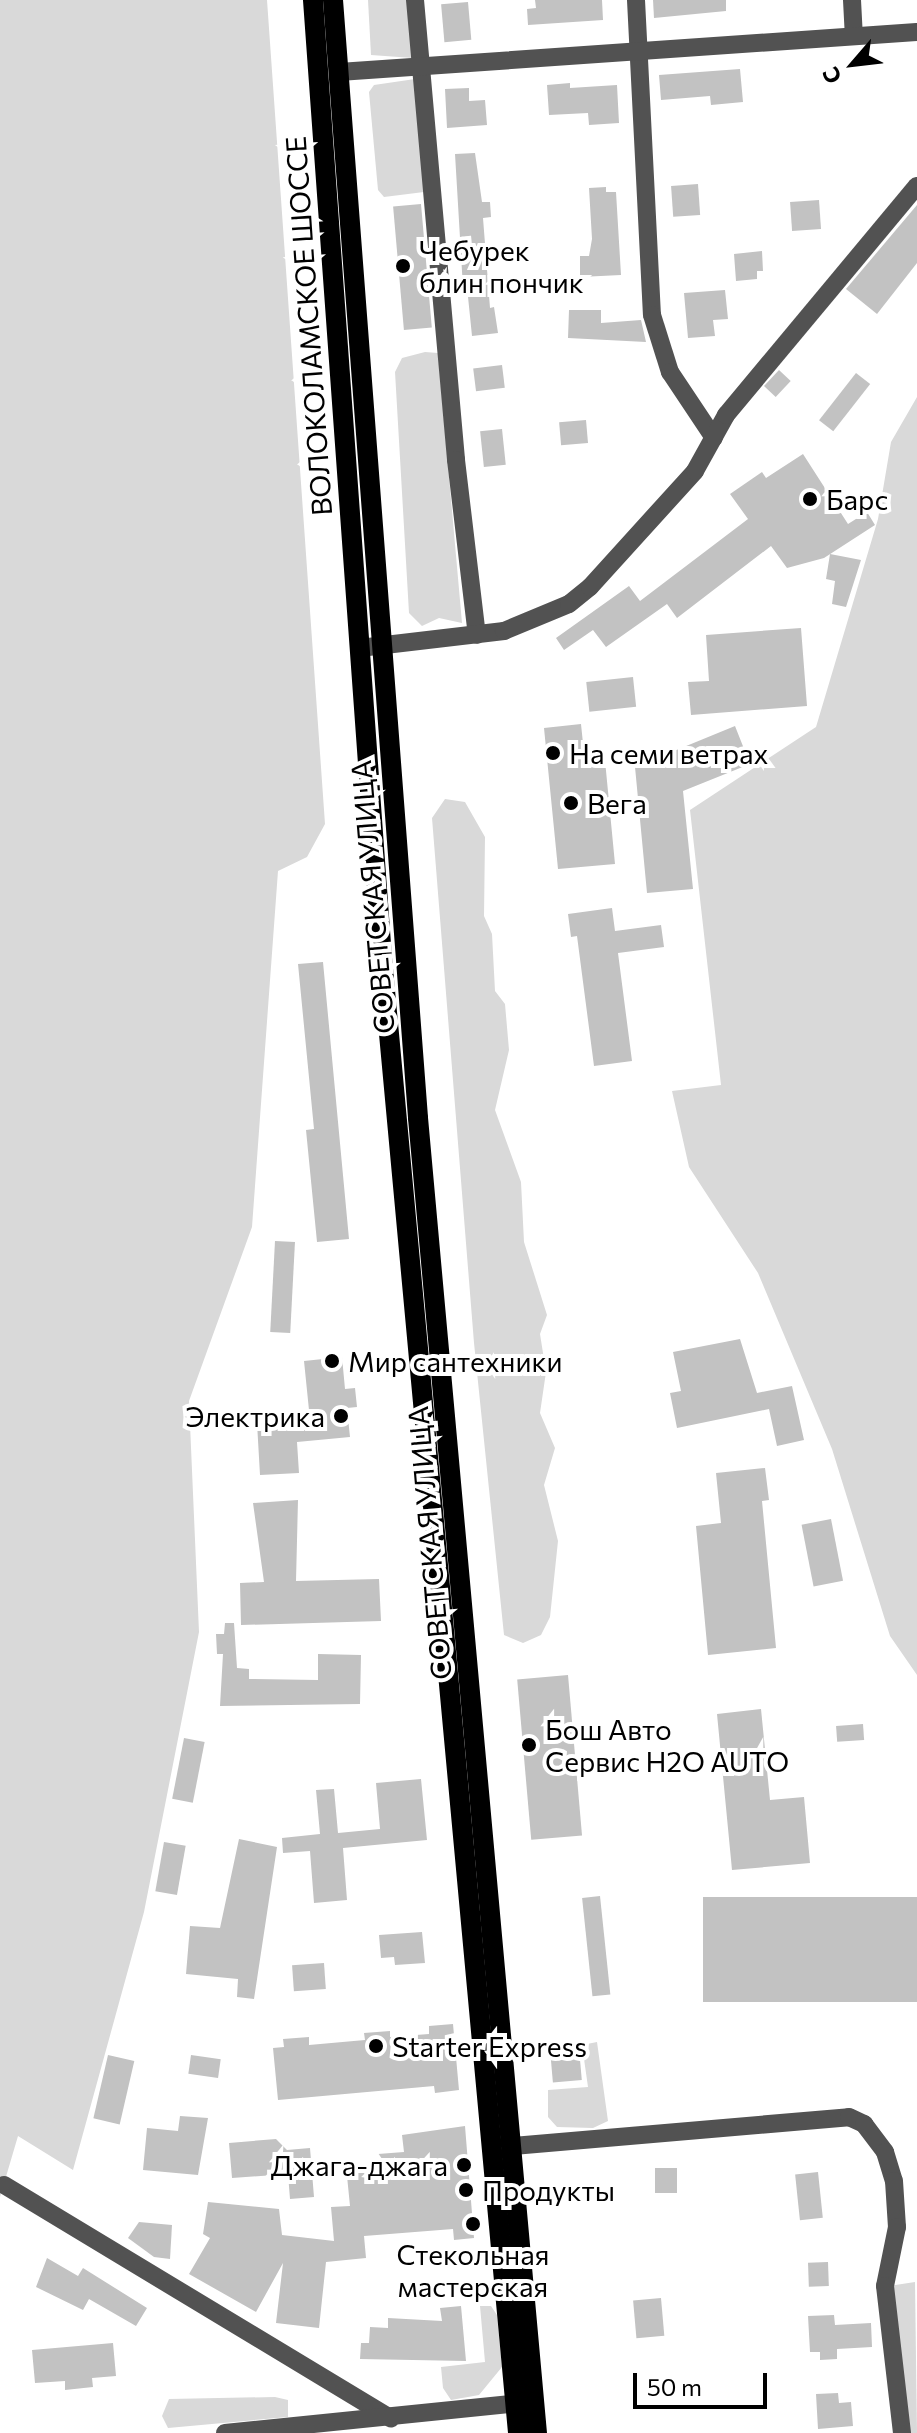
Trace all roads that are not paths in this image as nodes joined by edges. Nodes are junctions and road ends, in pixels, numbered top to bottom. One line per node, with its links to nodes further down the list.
1 (313, 0): 15 (main road, ВОЛОКОЛАМСКОЕ ШОССЕ)
2 (333, 0): 10 (main road, ВОЛОКОЛАМСКОЕ ШОССЕ)
3 (415, 0): 9 (street)
4 (636, 0): 8 (street)
5 (852, 0): 7 (street)
6 (917, 32): 7 (street)
7 (854, 33): 8 (street)
8 (640, 49): 9 (street); 12 (street)
9 (420, 67): 10 (street); 13 (street)
10 (339, 72): 14 (main road, ВОЛОКОЛАМСКОЕ ШОССЕ)
11 (917, 186): 12 (street)
12 (714, 438): 13 (street)
13 (477, 635): 14 (street)
14 (379, 647): 15 (street); 16 (main road, СОВЕТСКАЯ УЛИЦА)
15 (358, 648): 18 (main road, СОВЕТСКАЯ УЛИЦА)
16 (513, 2146): 18 (main road, СОВЕТСКАЯ УЛИЦА); 23 (street)
17 (4, 2185): 19 (street)
18 (525, 2403): 19 (street); 21 (main road, СОВЕТСКАЯ УЛИЦА); 22 (main road, СОВЕТСКАЯ УЛИЦА)
19 (391, 2418): 20 (street)
20 (225, 2433)
21 (518, 2433)
22 (537, 2433)
23 (902, 2433)

